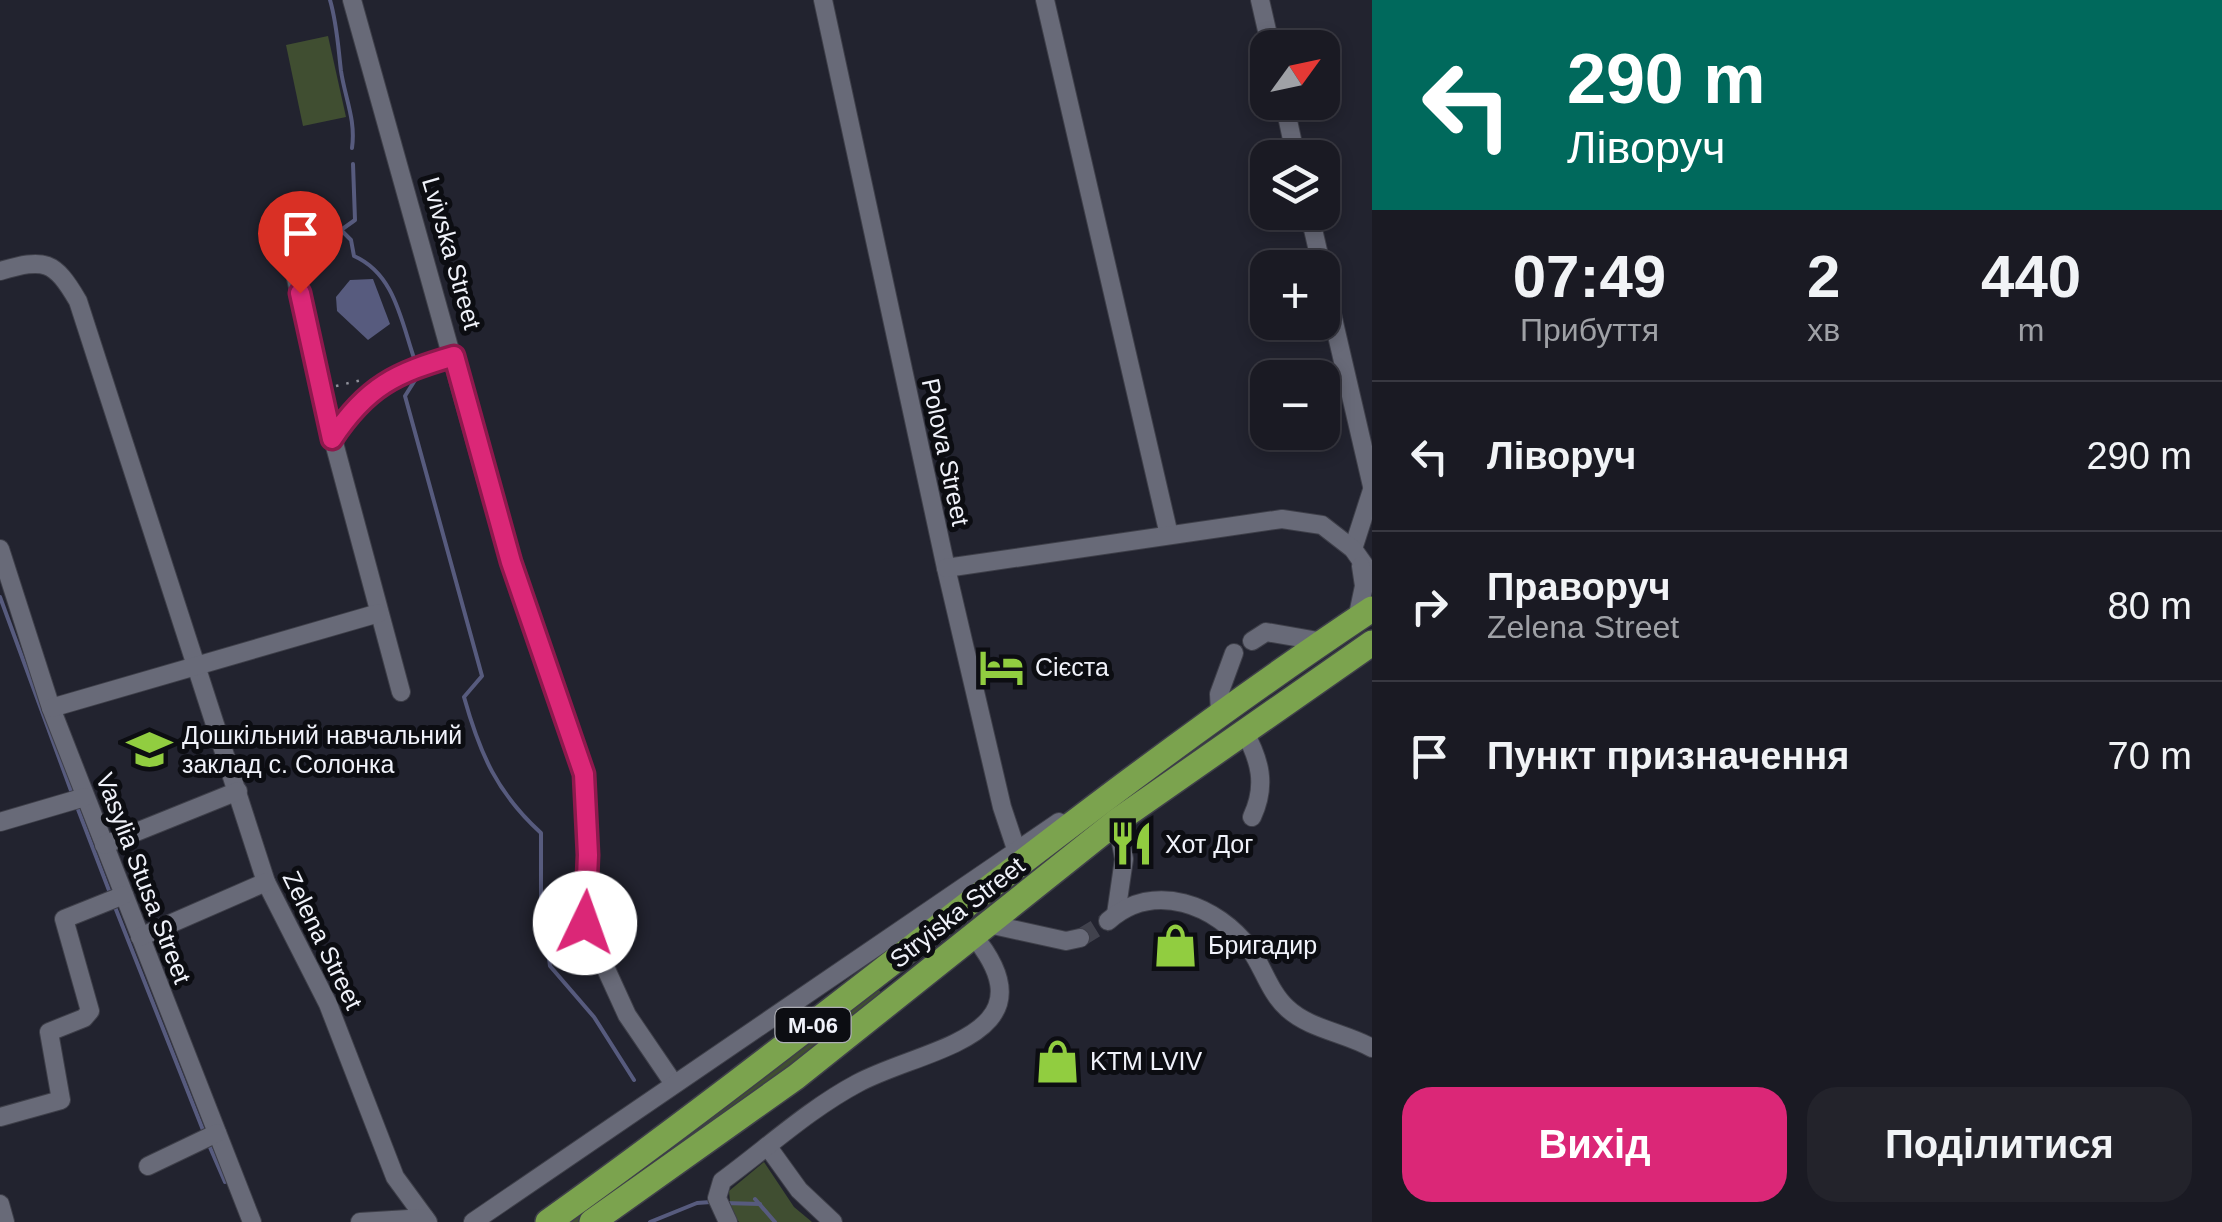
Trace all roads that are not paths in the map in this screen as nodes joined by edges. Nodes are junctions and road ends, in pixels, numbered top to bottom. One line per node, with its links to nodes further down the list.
1 (352, 0): 9 (street, Lvivska Street)
2 (823, 0): 15 (street, Polova Street)
3 (1044, 0): 12 (street)
4 (1260, 0): 5 (street)
5 (1267, 30)
6 (292, 260): 10 (street)
7 (0, 271): 22 (street, Zelena Street)
8 (1338, 340): 11 (street)
9 (454, 356): 10 (street); 41 (street, Lvivska Street)
10 (332, 439): 16 (street)
11 (1372, 488): 14 (street)
12 (1169, 534): 14 (street); 15 (street)
13 (0, 549): 24 (street, Vasylia Stusa Street)
14 (1364, 560): 17 (street)
15 (946, 568): 34 (street, Polova Street)
16 (380, 613): 22 (street); 23 (street)
17 (1365, 614): 19 (highway, Stryiska Street / М-06)
18 (1252, 641): 19 (street)
19 (1324, 642): 25 (highway, Stryiska Street / М-06)
20 (1372, 643): 26 (highway, Stryiska Street / М-06)
21 (1234, 653): 25 (street)
22 (200, 667): 24 (street); 27 (street, Zelena Street)
23 (401, 692)
24 (51, 708): 28 (street, Vasylia Stusa Street)
25 (1220, 713): 32 (highway, Stryiska Street / М-06)
26 (1244, 730): 29 (street); 30 (highway, Stryiska Street / М-06)
27 (238, 792): 33 (street); 35 (street, Zelena Street)
28 (85, 797): 31 (street); 33 (street, Vasylia Stusa Street)
29 (1252, 817)
30 (1117, 821): 37 (highway, Stryiska Street / М-06); 40 (street)
31 (0, 822)
32 (1074, 822): 34 (street); 52 (highway, Stryiska Street / М-06)
33 (104, 846): 36 (street, Vasylia Stusa Street)
34 (1016, 849): 41 (street)
35 (266, 882): 38 (street); 47 (street, Zelena Street)
36 (124, 895): 38 (street, Vasylia Stusa Street); 42 (street)
37 (978, 928): 39 (street); 44 (street); 53 (highway, Stryiska Street / М-06)
38 (140, 937): 43 (street, Vasylia Stusa Street)
39 (1080, 938)
40 (1372, 1048)
41 (674, 1084): 51 (street)
42 (0, 1117)
43 (217, 1133): 45 (street); 49 (street, Vasylia Stusa Street)
44 (768, 1147): 54 (street); 55 (street)
45 (148, 1166)
46 (0, 1204): 48 (street)
47 (427, 1220): 50 (street)
48 (5, 1222)
49 (252, 1222)
50 (360, 1222)
51 (473, 1222)
52 (548, 1222)
53 (592, 1222)
54 (728, 1222)
55 (833, 1222)

